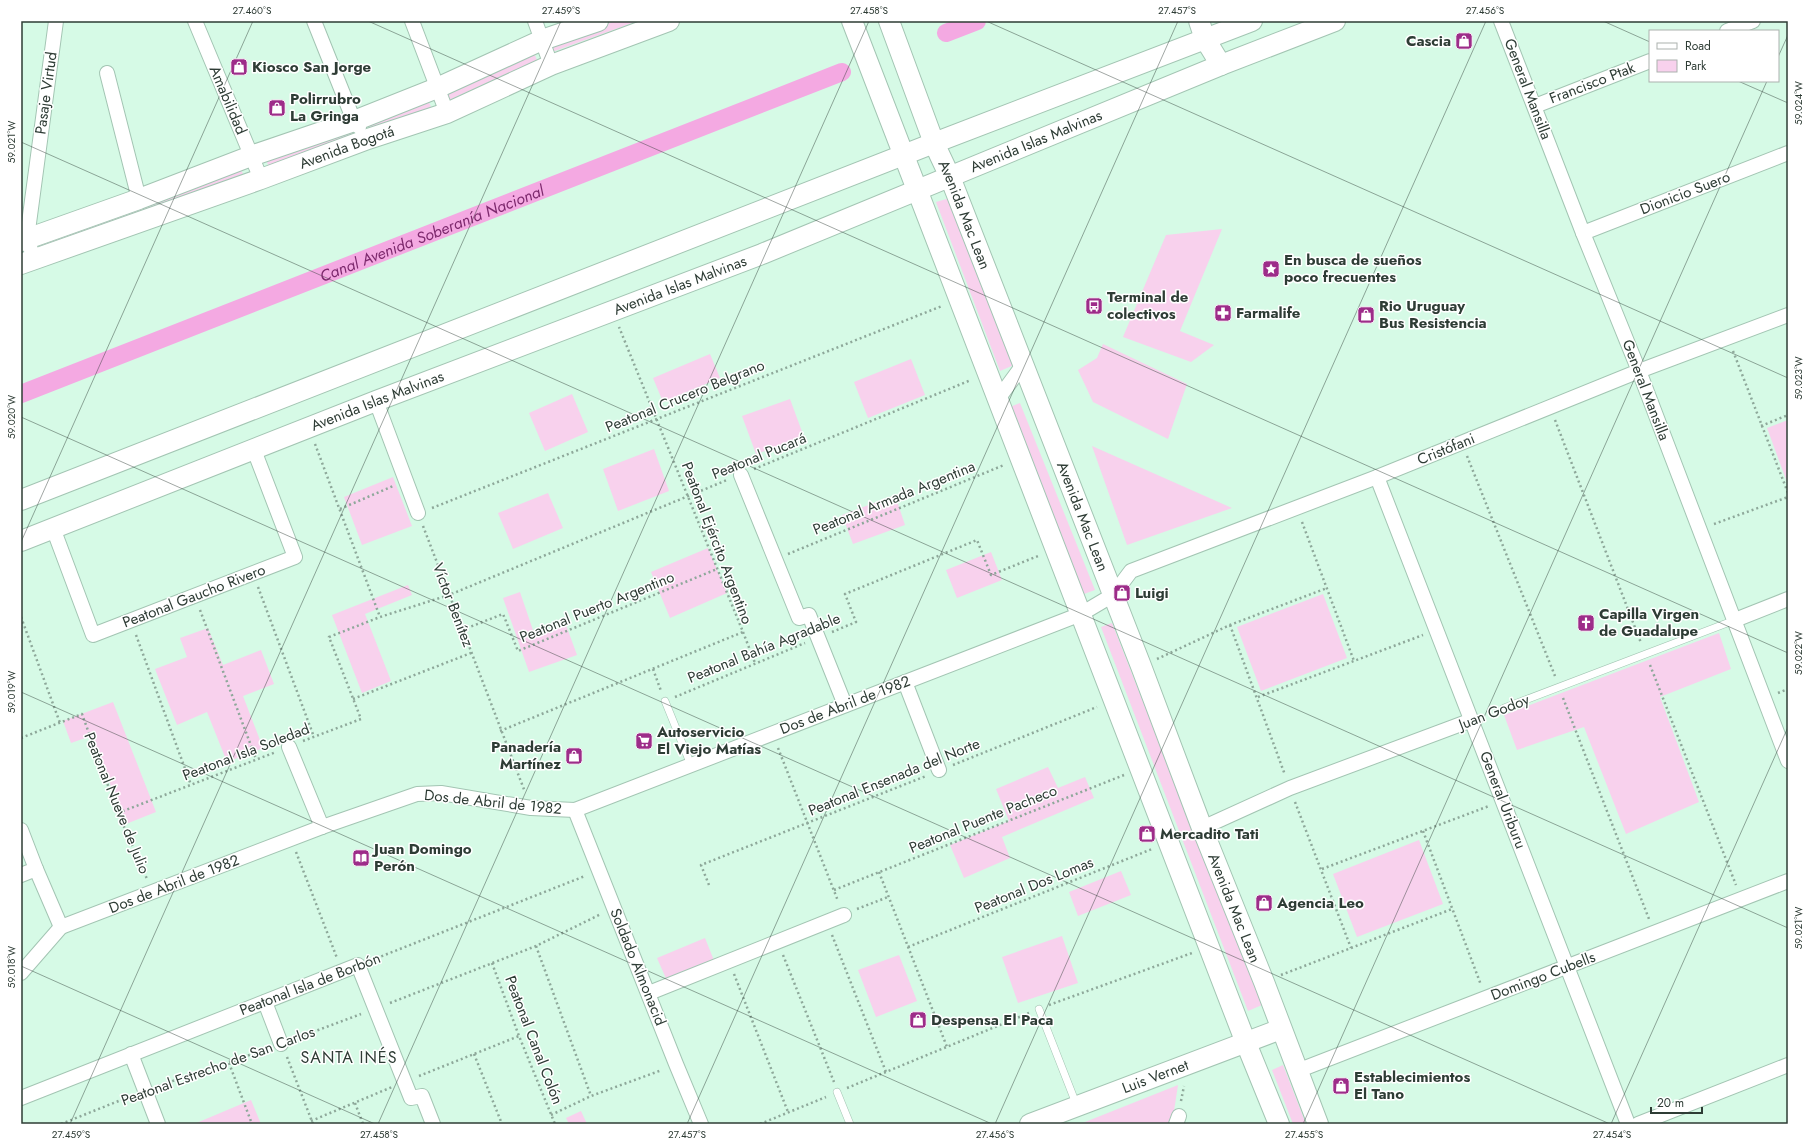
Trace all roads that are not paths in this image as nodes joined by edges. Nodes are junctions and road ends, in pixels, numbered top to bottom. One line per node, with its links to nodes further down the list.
1 (56, 21): 35 (street, Pasaje Virtud)
2 (195, 21): 29 (street, Amabilidad)
3 (314, 21): 24 (street)
4 (412, 21): 21 (street)
5 (535, 21): 16 (street)
6 (598, 21): 16 (main road, Avenida Bogotá)
7 (669, 21): 18 (main road, Avenida Bogotá)
8 (852, 21): 28 (main road)
9 (888, 21): 26 (main road, Avenida Mac Lean)
10 (1252, 21): 14 (main road)
11 (1335, 21): 19 (main road, Avenida Islas Malvinas)
12 (1501, 21): 22 (street, General Mansilla)
13 (1753, 21): 15 (street)
14 (1202, 30): 19 (main road); 26 (main road)
15 (1730, 30)
16 (542, 40): 18 (street); 21 (main road, Avenida Bogotá)
17 (1649, 61): 22 (street, Francisco Ptak)
18 (551, 65): 23 (main road, Avenida Bogotá)
19 (1221, 65): 30 (main road, Avenida Islas Malvinas)
20 (106, 74): 33 (street)
21 (437, 88): 23 (street); 24 (main road, Avenida Bogotá)
22 (1534, 106): 34 (street, General Mansilla)
23 (447, 113): 25 (main road, Avenida Bogotá)
24 (354, 121): 25 (street); 29 (main road, Avenida Bogotá)
25 (368, 139): 31 (main road, Avenida Bogotá)
26 (934, 143): 28 (main road); 30 (main road, Avenida Mac Lean)
27 (1788, 153): 34 (street, Dionicio Suero)
28 (903, 155): 32 (main road); 45 (main road)
29 (251, 156): 31 (street, Amabilidad); 33 (main road, Avenida Bogotá)
30 (950, 177): 32 (main road, Avenida Islas Malvinas); 38 (main road, Avenida Mac Lean)
31 (261, 179): 36 (main road, Avenida Bogotá)
32 (917, 190): 40 (main road); 41 (main road, Avenida Islas Malvinas)
33 (139, 199): 35 (main road, Avenida Bogotá)
34 (1583, 233): 39 (street, General Mansilla)
35 (24, 239): 36 (street, Pasaje Virtud)
36 (28, 261)
37 (1788, 315): 39 (street, Cristófani)
38 (1023, 365): 40 (street); 49 (main road, Avenida Mac Lean)
39 (1639, 371): 44 (street, Cristófani); 52 (street, General Mansilla)
40 (998, 399): 51 (main road)
41 (376, 401): 42 (main road, Avenida Islas Malvinas); 46 (street)
42 (254, 450): 47 (main road, Avenida Islas Malvinas); 47 (street, Peatonal Gaucho Rivero)
43 (741, 475): 55 (street)
44 (1377, 477): 49 (street, Cristófani); 57 (street, General Uriburu)
45 (21, 500)
46 (418, 513)
47 (53, 528): 48 (main road, Avenida Islas Malvinas)
48 (21, 541)
49 (1113, 595): 51 (street, Dos de Abril de 1982); 64 (main road, Avenida Mac Lean)
50 (1788, 600): 52 (street, Juan Godoy)
51 (1081, 614): 53 (street, Dos de Abril de 1982); 77 (main road)
52 (1735, 620): 56 (lane, Juan Godoy); 59 (street, General Mansilla)
53 (905, 682): 55 (street, Dos de Abril de 1982); 61 (street)
54 (665, 701): 60 (lane)
55 (845, 705): 60 (street, Dos de Abril de 1982)
56 (1504, 708)
57 (1472, 720): 64 (street, Juan Godoy); 71 (street, General Uriburu)
58 (289, 747): 63 (street)
59 (1788, 761)
60 (691, 765): 62 (street, Dos de Abril de 1982)
61 (939, 770)
62 (575, 810): 63 (street, Dos de Abril de 1982); 73 (street, Soldado Almonacid)
63 (322, 827): 70 (street, Dos de Abril de 1982)
64 (1202, 828): 76 (main road, Avenida Mac Lean)
65 (21, 830): 66 (street)
66 (36, 869): 67 (street); 70 (street)
67 (21, 875)
68 (1788, 881): 71 (street, Domingo Cubells)
69 (844, 915): 73 (street)
70 (61, 927): 72 (street, Dos de Abril de 1982)
71 (1567, 967): 81 (street, Domingo Cubells); 92 (street, General Uriburu)
72 (21, 973)
73 (649, 993): 87 (street, Soldado Almonacid)
74 (265, 1002): 78 (street); 79 (street, Peatonal Isla de Borbón); 86 (street, Peatonal Isla de Borbón)
75 (1039, 1009): 84 (lane)
76 (1281, 1029): 77 (main road, Luis Vernet); 81 (main road, Avenida Mac Lean)
77 (1246, 1043): 84 (main road, Luis Vernet); 90 (main road)
78 (281, 1044)
79 (131, 1054): 83 (street, Peatonal Isla de Borbón); 85 (street)
80 (1788, 1065): 93 (street)
81 (1298, 1072): 91 (main road, Avenida Mac Lean)
82 (837, 1092): 88 (lane)
83 (21, 1098)
84 (1077, 1106): 89 (main road, Luis Vernet)
85 (158, 1124)
86 (433, 1124)
87 (702, 1124)
88 (850, 1124)
89 (1032, 1124)
90 (1279, 1124)
91 (1318, 1124)
92 (1628, 1124)
93 (1638, 1124)

